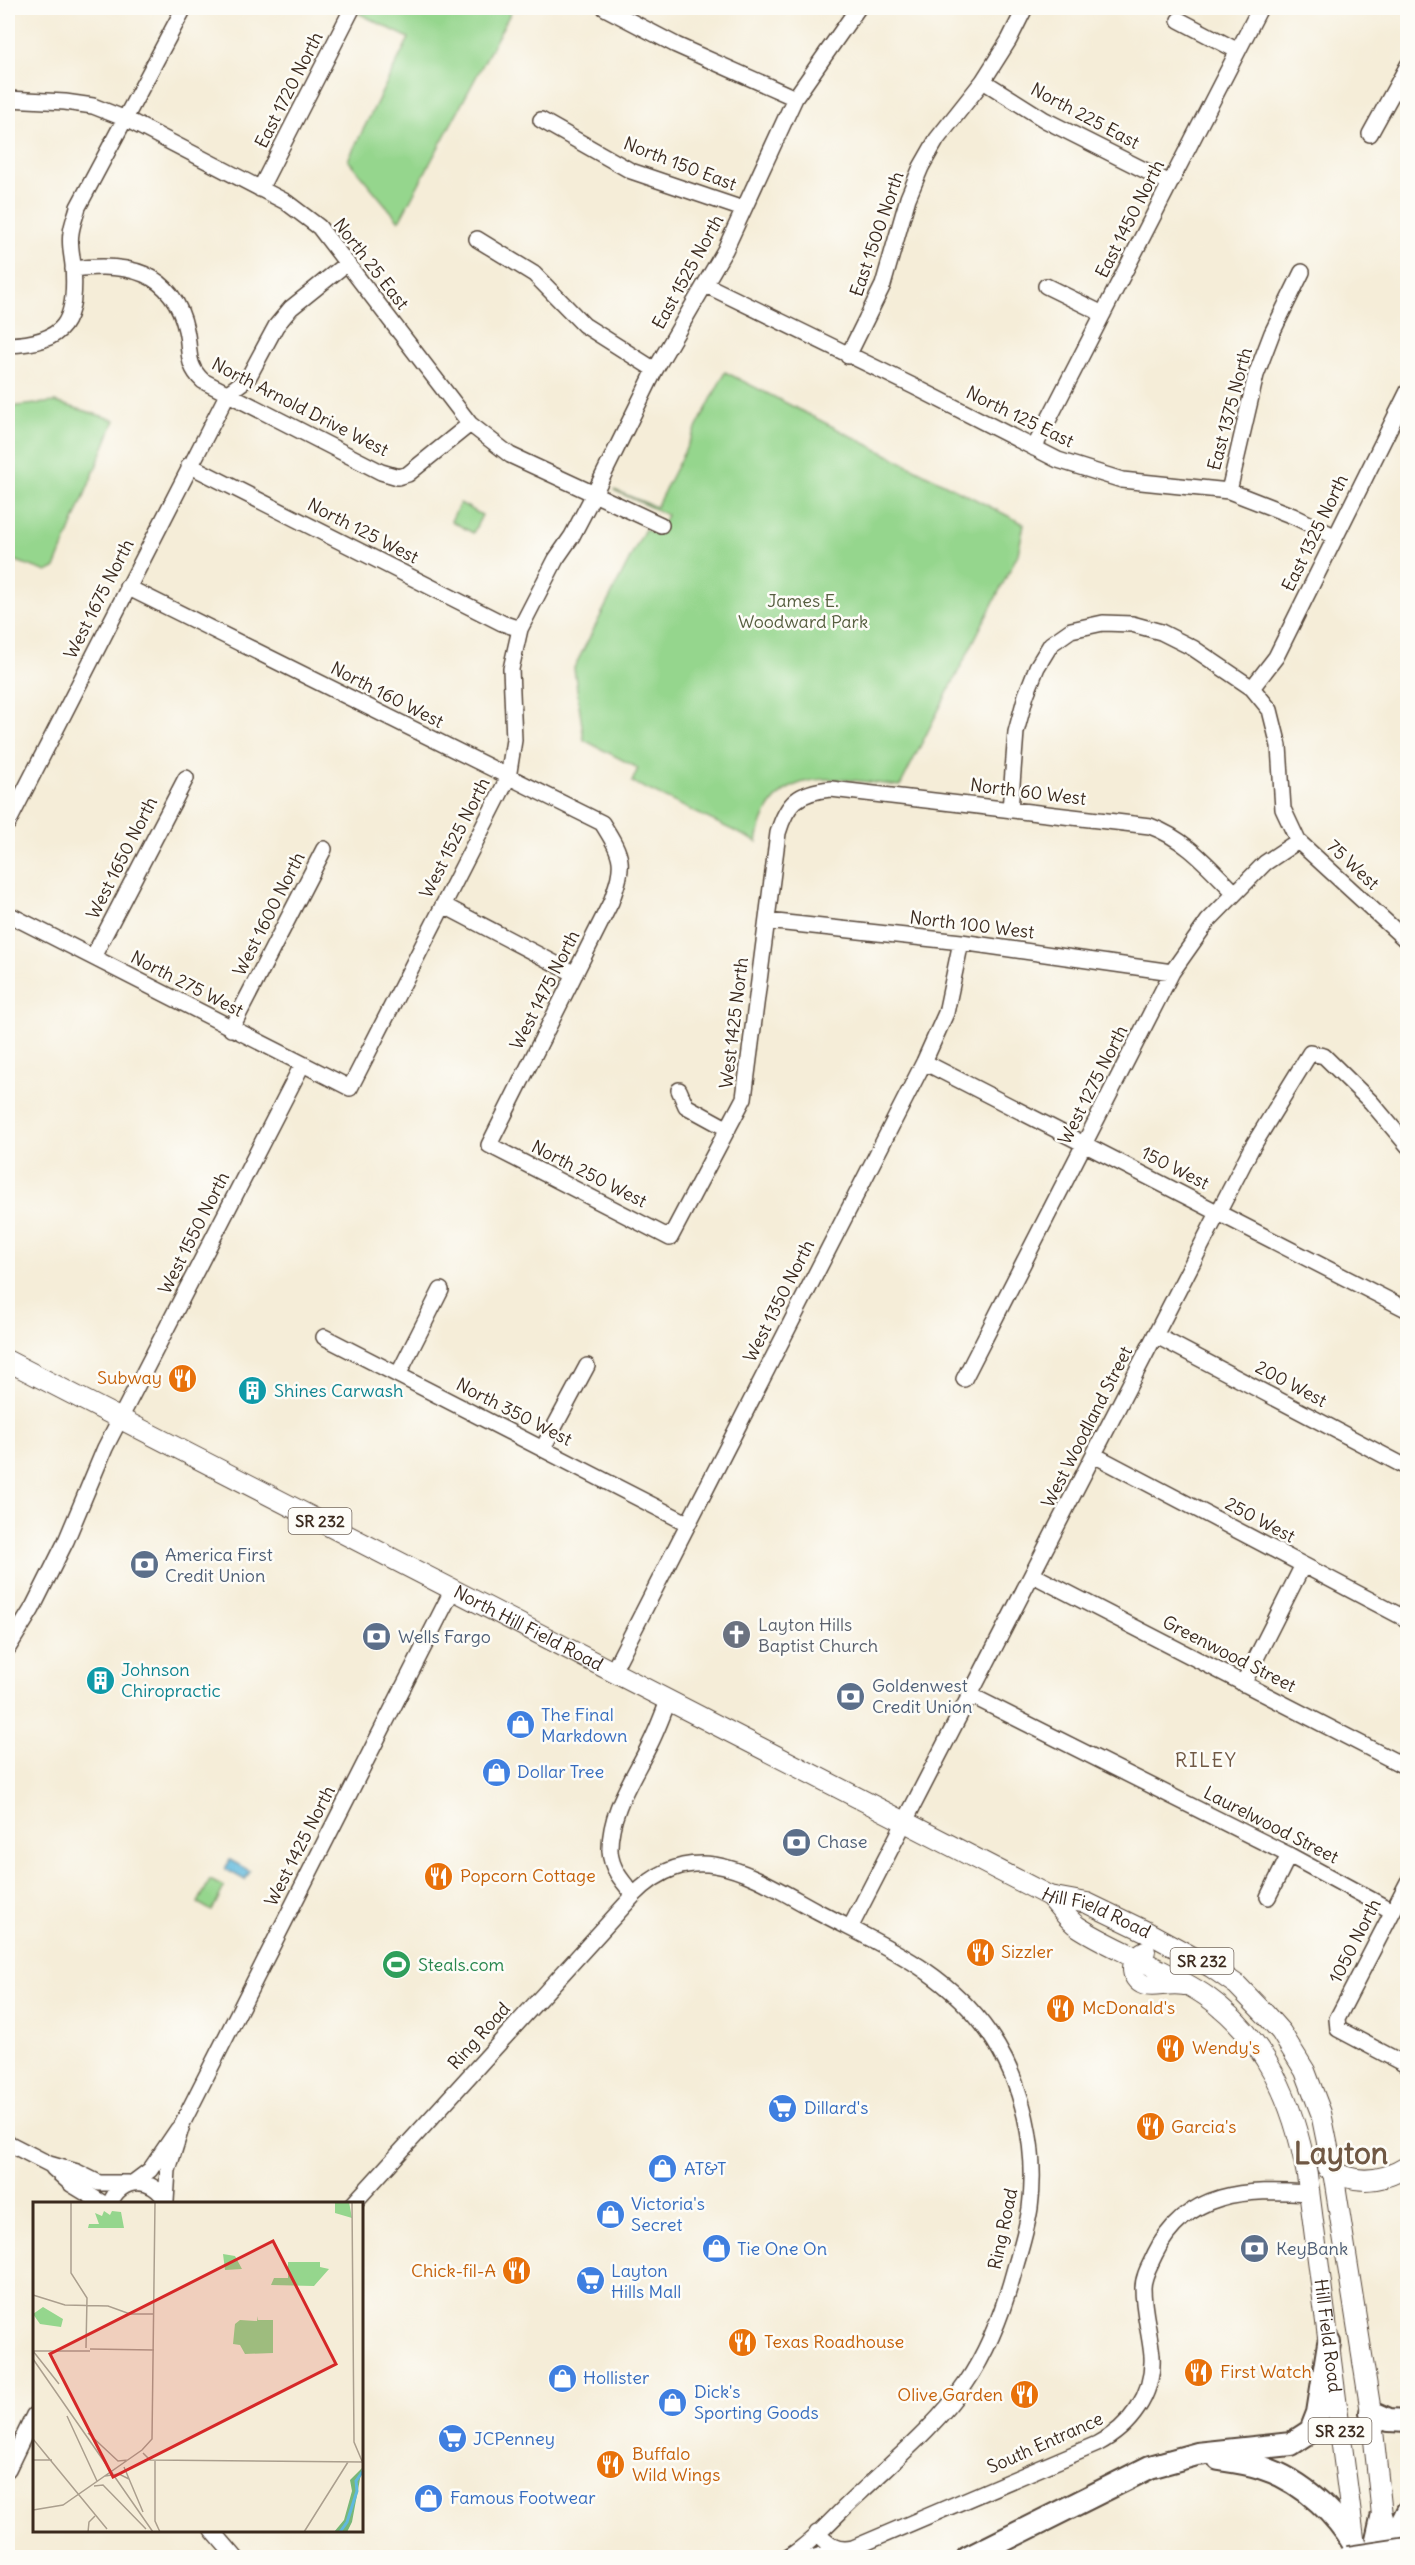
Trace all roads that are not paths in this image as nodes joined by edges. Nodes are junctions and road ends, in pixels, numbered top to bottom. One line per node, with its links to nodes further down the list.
1 (184, 8): 13 (street)
2 (605, 8): 11 (street)
3 (858, 8): 11 (street, East 1525 North)
4 (1025, 8): 10 (street, East 1500 North)
5 (1260, 8): 8 (street, East 1450 North)
6 (352, 9): 17 (street, East 1720 North)
7 (1179, 20): 8 (street)
8 (1238, 51): 16 (street, East 1450 North)
9 (1407, 65): 15 (street)
10 (983, 81): 16 (street, North 225 East); 27 (street, East 1500 North)
11 (795, 98): 18 (street, East 1525 North)
12 (8, 99): 13 (street, North 25 East)
13 (126, 119): 17 (street, North 25 East); 21 (street)
14 (541, 120): 18 (street, North 150 East)
15 (1370, 134)
16 (1170, 183): 25 (street, East 1450 North)
17 (260, 189): 20 (street, North 25 East)
18 (743, 209): 23 (street, East 1525 North)
19 (477, 239): 28 (street)
20 (346, 263): 30 (street); 31 (street, North 25 East)
21 (73, 269): 26 (street); 30 (street, North Arnold Drive West)
22 (1302, 272): 34 (street, East 1375 North)
23 (705, 285): 27 (street, North 125 East); 28 (street, East 1525 North)
24 (1046, 286): 25 (street)
25 (1102, 314): 32 (street, East 1450 North)
26 (8, 345)
27 (848, 356): 32 (street, North 125 East)
28 (655, 370): 35 (street, East 1525 North)
29 (1407, 391): 37 (street, East 1325 North)
30 (228, 393): 31 (street, North Arnold Drive West); 33 (street, West 1675 North)
31 (470, 424): 35 (street, North 25 East)
32 (1034, 448): 34 (street, North 125 East)
33 (189, 465): 39 (street, West 1675 North); 40 (street, North 125 West)
34 (1229, 492): 37 (street, North 125 East)
35 (594, 494): 36 (street, North 25 East); 38 (street, East 1525 North)
36 (661, 525)
37 (1334, 536): 41 (street, East 1325 North)
38 (556, 559): 40 (street, West 1525 North)
39 (127, 587): 43 (street, North 160 West); 46 (street, West 1675 North)
40 (520, 629): 43 (street, West 1525 North)
41 (1252, 688): 45 (street); 47 (street)
42 (186, 778): 56 (street, West 1650 North)
43 (508, 778): 49 (street, North 160 West); 51 (street, West 1525 North)
44 (795, 800): 45 (street, North 60 West); 53 (street, West 1425 North)
45 (1010, 810): 50 (street, North 60 West)
46 (8, 823)
47 (1298, 841): 50 (street, West 1275 North); 55 (street, 75 West)
48 (324, 849): 59 (street, West 1600 North)
49 (619, 850): 58 (street, West 1475 North)
50 (1235, 893): 57 (street, West 1275 North)
51 (443, 905): 58 (street); 62 (street, West 1525 North)
52 (8, 914): 56 (street, North 275 West)
53 (767, 921): 54 (street, North 100 West); 64 (street, West 1425 North)
54 (961, 942): 57 (street, North 100 West); 60 (street, West 1350 North)
55 (1407, 942)
56 (93, 957): 59 (street, North 275 West)
57 (1172, 972): 65 (street, West 1275 North)
58 (575, 974): 66 (street, West 1475 North)
59 (231, 1029): 61 (street, North 275 West)
60 (924, 1062): 65 (street, 150 West); 82 (street, West 1350 North)
61 (302, 1065): 62 (street, North 275 West); 78 (street, West 1550 North)
62 (350, 1088)
63 (679, 1090): 64 (street)
64 (728, 1129): 69 (street, West 1425 North)
65 (1085, 1144): 68 (street, 150 West); 77 (street, West 1275 North)
66 (489, 1145): 69 (street, North 250 West)
67 (1407, 1146): 68 (street, West Woodland Street)
68 (1218, 1212): 71 (street, 150 West); 72 (street, West Woodland Street)
69 (670, 1238)
70 (441, 1290): 76 (street)
71 (1407, 1310)
72 (1155, 1335): 80 (street, West Woodland Street); 81 (street, 200 West)
73 (324, 1337): 76 (street, North 350 West)
74 (8, 1361): 78 (main road, North Hill Field Road / SR 232)
75 (587, 1366): 79 (street)
76 (398, 1375): 79 (street, North 350 West)
77 (964, 1379)
78 (120, 1419): 85 (main road, North Hill Field Road / SR 232); 87 (street, West 1550 North)
79 (543, 1448): 82 (street, North 350 West)
80 (1094, 1455): 83 (street, 250 West); 84 (street, West Woodland Street)
81 (1407, 1468)
82 (687, 1523): 88 (street, West 1350 North)
83 (1303, 1565): 86 (street, 250 West); 89 (street)
84 (1033, 1575): 89 (street, Greenwood Street); 90 (street, West Woodland Street)
85 (453, 1589): 88 (main road, North Hill Field Road / SR 232); 105 (street, West 1425 North)
86 (1407, 1620)
87 (8, 1648)
88 (613, 1671): 91 (main road, North Hill Field Road / SR 232)
89 (1243, 1684): 92 (street, Greenwood Street)
90 (970, 1695): 93 (street, West Woodland Street); 94 (street, Laurelwood Street)
91 (668, 1701): 93 (main road, North Hill Field Road / SR 232); 96 (street)
92 (1407, 1768)
93 (906, 1822): 97 (main road, North Hill Field Road / SR 232); 100 (street, West Woodland Street)
94 (1289, 1855): 98 (street); 99 (street, Laurelwood Street)
95 (1407, 1882): 99 (street, 1050 North)
96 (634, 1895): 100 (street, Ring Road); 115 (street, Ring Road)
97 (1049, 1896): 101 (main road, Hill Field Road / SR 232); 102 (main road, Hill Field Road / SR 232)
98 (1268, 1897)
99 (1392, 1911): 104 (street, 1050 North)
100 (850, 1928): 127 (street, Ring Road)
101 (1136, 1958): 102 (main road); 103 (main road, Hill Field Road / SR 232)
102 (1293, 2052): 109 (main road, Hill Field Road / SR 232)
103 (1267, 2060): 109 (main road); 111 (main road, Hill Field Road / SR 232)
104 (1407, 2066)
105 (183, 2122): 110 (street, West 1425 North); 114 (street, West 1425 North)
106 (8, 2143): 107 (street)
107 (49, 2164): 110 (street); 112 (street)
108 (1407, 2166): 109 (main road)
109 (1336, 2173): 116 (main road, Hill Field Road / SR 232)
110 (131, 2183): 113 (street, West 1425 North); 114 (street)
111 (1310, 2193): 116 (main road); 117 (main road, Hill Field Road / SR 232); 128 (street, South Entrance)
112 (101, 2202)
113 (111, 2202)
114 (166, 2202)
115 (355, 2202)
116 (1359, 2325): 118 (main road, Hill Field Road / SR 232)
117 (1329, 2343): 121 (highway); 125 (main road, Hill Field Road / SR 232)
118 (1371, 2412): 120 (highway); 124 (main road, Hill Field Road / SR 232)
119 (33, 2417): 122 (street)
120 (1407, 2421)
121 (1197, 2454): 129 (highway); 133 (highway)
122 (8, 2469)
123 (1407, 2511): 129 (highway)
124 (1382, 2518): 129 (highway)
125 (1352, 2520): 129 (highway)
126 (214, 2532): 130 (street)
127 (817, 2533): 128 (street); 131 (street, Ring Road)
128 (839, 2550): 132 (street, South Entrance)
129 (1373, 2555)
130 (236, 2558)
131 (787, 2558)
132 (812, 2558)
133 (968, 2558)

